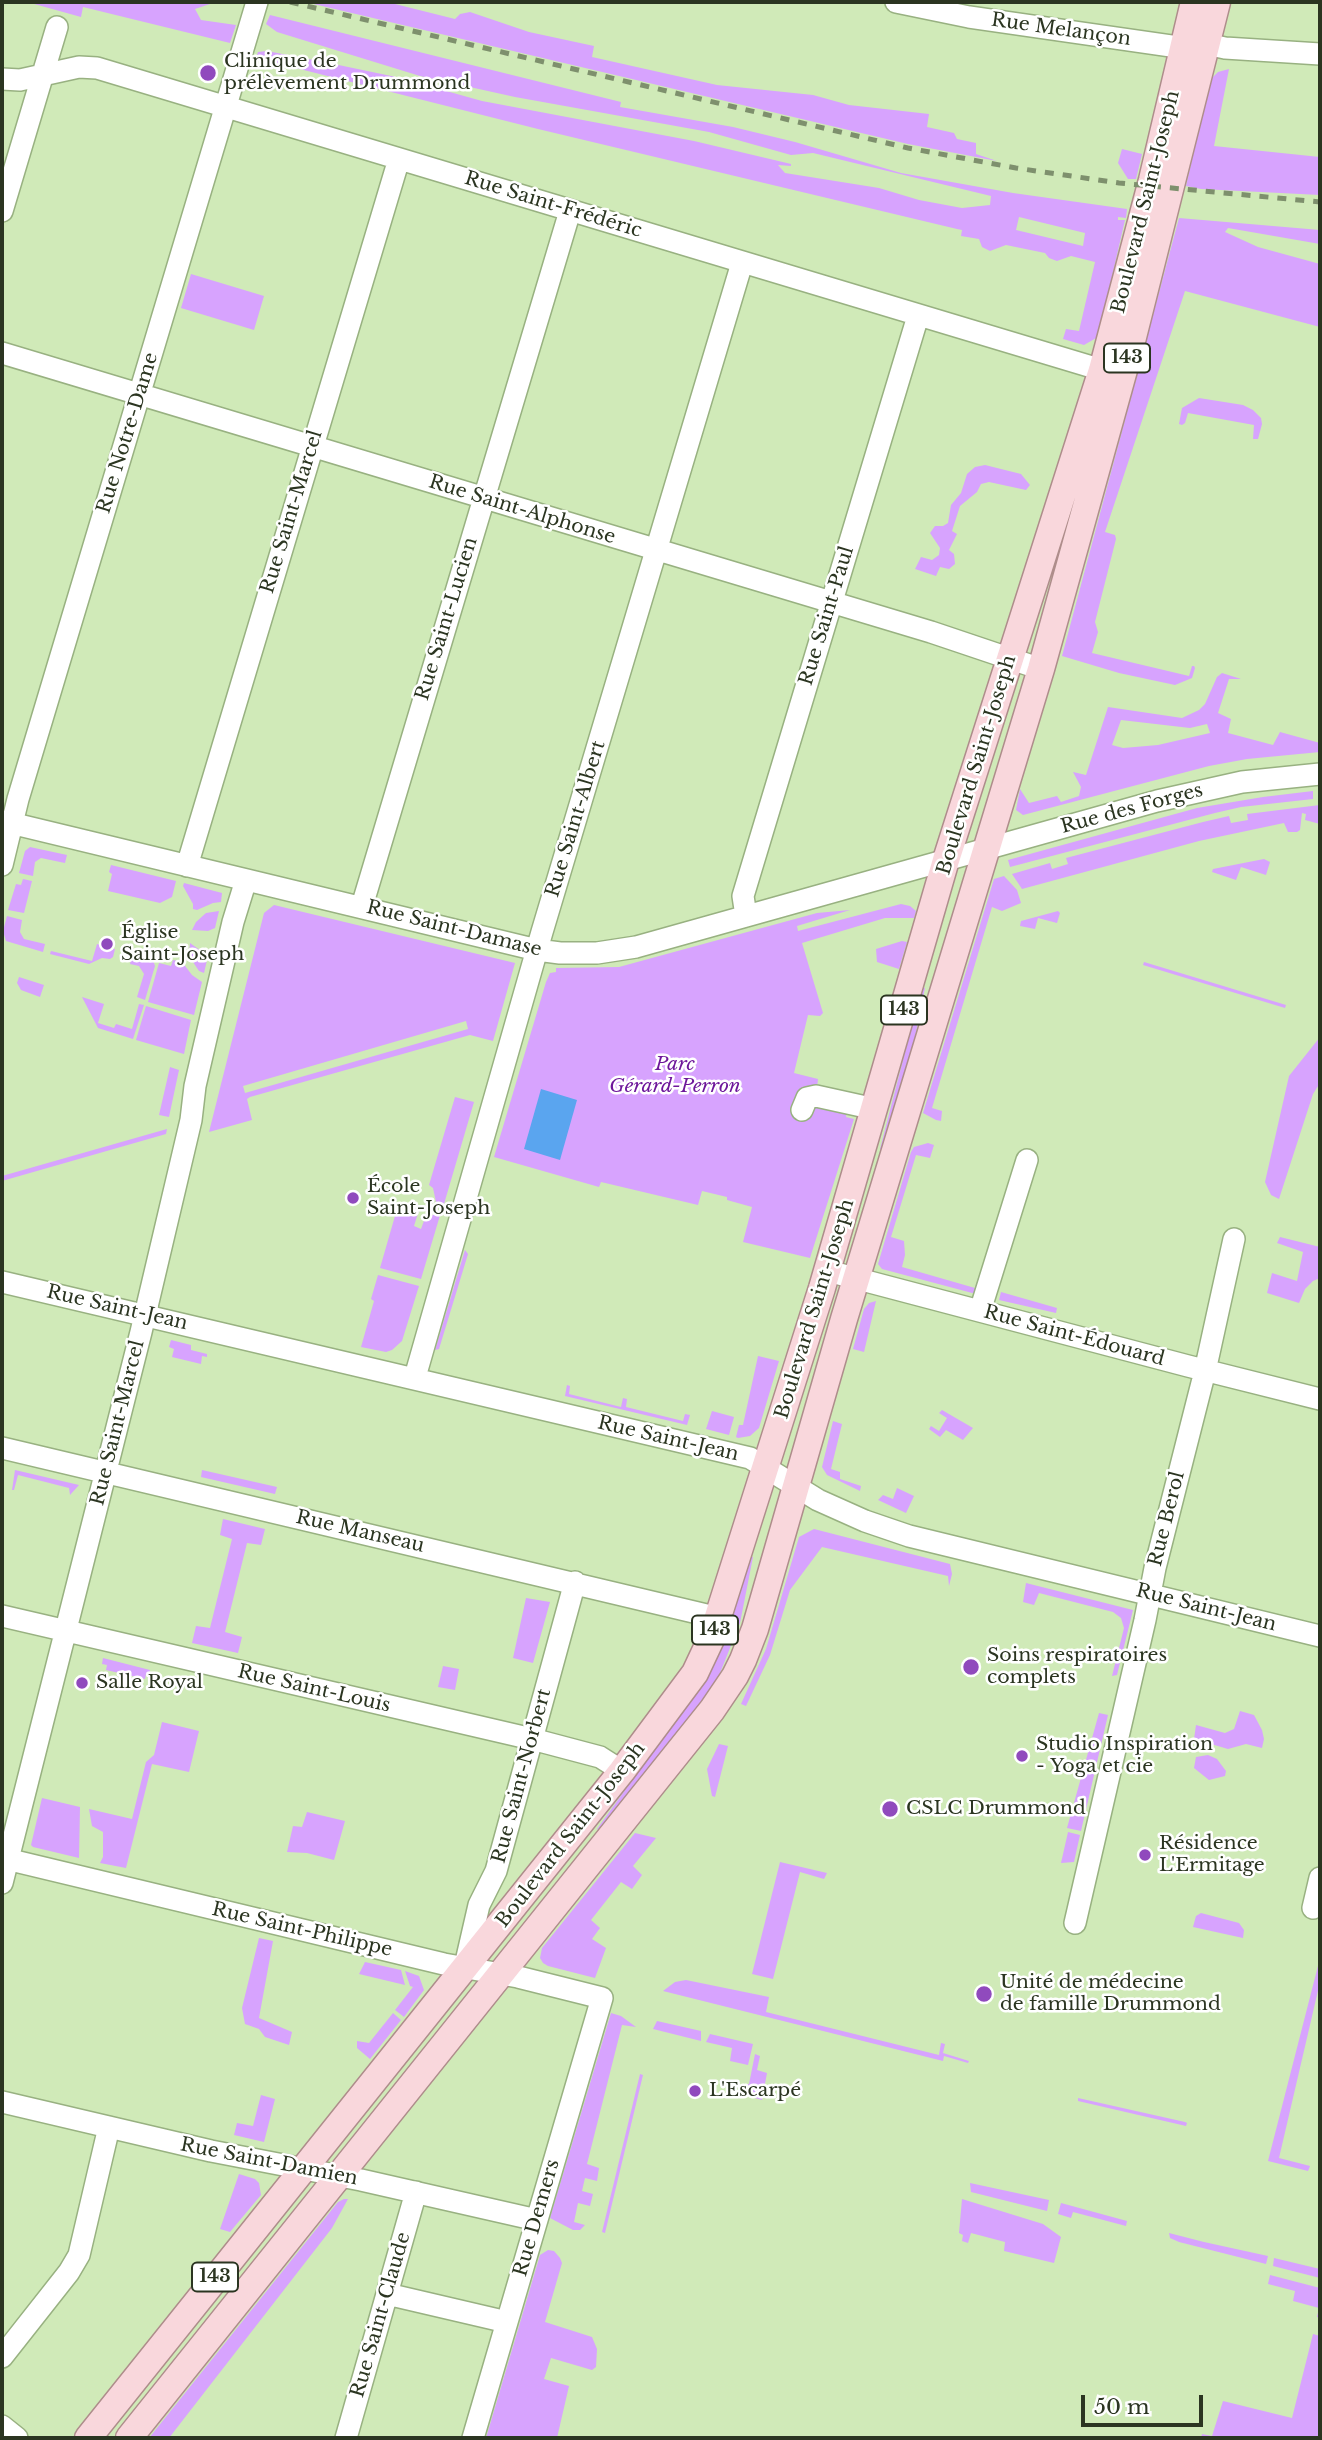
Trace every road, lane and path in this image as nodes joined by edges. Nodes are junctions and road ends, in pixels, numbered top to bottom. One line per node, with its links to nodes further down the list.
1 (257, 2): 10 (street, Rue Notre-Dame)
2 (896, 2): 6 (street, Rue Melançon)
3 (1194, 2): 6 (main road, Boulevard Saint-Joseph / 143)
4 (1217, 2): 6 (main road, Boulevard Saint-Joseph / 143)
5 (57, 27): 8 (street)
6 (1195, 46): 7 (street, Rue Melançon); 17 (main road, Boulevard Saint-Joseph / 143); 24 (main road, Boulevard Saint-Joseph / 143)
7 (1320, 54)
8 (42, 74): 9 (street, Rue Saint-Frédéric); 10 (street, Rue Saint-Frédéric); 12 (street)
9 (2, 79)
10 (226, 108): 11 (street, Rue Saint-Frédéric); 18 (street, Rue Notre-Dame)
11 (399, 159): 13 (street, Rue Saint-Frédéric); 19 (street, Rue Saint-Marcel)
12 (2, 211)
13 (570, 211): 14 (street, Rue Saint-Frédéric); 20 (street, Rue Saint-Lucien)
14 (742, 263): 15 (street, Rue Saint-Frédéric); 21 (street, Rue Saint-Albert)
15 (918, 316): 17 (street, Rue Saint-Frédéric); 22 (street, Rue Saint-Paul)
16 (2, 353): 18 (street, Rue Saint-Alphonse)
17 (1102, 370): 23 (main road, Boulevard Saint-Joseph / 143)
18 (139, 394): 19 (street, Rue Saint-Alphonse); 26 (street, Rue Notre-Dame)
19 (311, 445): 20 (street, Rue Saint-Alphonse); 30 (street, Rue Saint-Marcel)
20 (483, 498): 21 (street, Rue Saint-Alphonse); 32 (street, Rue Saint-Lucien)
21 (656, 550): 22 (street, Rue Saint-Alphonse); 34 (street, Rue Saint-Albert)
22 (831, 602): 23 (street, Rue Saint-Alphonse); 33 (street, Rue Saint-Paul)
23 (1011, 657): 24 (street, Rue Saint-Alphonse); 28 (main road, Boulevard Saint-Joseph / 143)
24 (1041, 669): 27 (main road, Boulevard Saint-Joseph / 143)
25 (1320, 774): 27 (street, Rue des Forges)
26 (7, 822): 29 (street, Rue Notre-Dame); 30 (street, Rue Saint-Damase)
27 (985, 849): 28 (street, Rue des Forges); 40 (main road, Boulevard Saint-Joseph / 143)
28 (946, 860): 33 (street, Rue Saint-Damase); 36 (main road, Boulevard Saint-Joseph / 143)
29 (2, 865)
30 (187, 866): 31 (street, Rue Saint-Damase)
31 (246, 880): 32 (street, Rue Saint-Damase); 43 (street, Rue Saint-Marcel)
32 (362, 906): 34 (street, Rue Saint-Damase)
33 (746, 916): 34 (street, Rue Saint-Damase)
34 (537, 950): 45 (street, Rue Saint-Albert)
35 (802, 1110): 36 (street)
36 (876, 1110): 39 (main road, Boulevard Saint-Joseph / 143)
37 (1027, 1160): 42 (street)
38 (1234, 1239): 44 (street, Rue Berol)
39 (828, 1271): 40 (street, Rue Saint-Édouard); 48 (main road, Boulevard Saint-Joseph / 143)
40 (857, 1279): 42 (street, Rue Saint-Édouard); 50 (main road, Boulevard Saint-Joseph / 143)
41 (2, 1282): 43 (street, Rue Saint-Jean)
42 (980, 1311): 44 (street, Rue Saint-Édouard)
43 (145, 1314): 45 (street, Rue Saint-Jean); 49 (street, Rue Saint-Marcel)
44 (1205, 1371): 46 (street, Rue Saint-Édouard); 52 (street, Rue Berol)
45 (415, 1377): 48 (street, Rue Saint-Jean)
46 (1320, 1399)
47 (2, 1448): 49 (street, Rue Manseau)
48 (766, 1467): 50 (street, Rue Saint-Jean); 54 (main road, Boulevard Saint-Joseph / 143)
49 (105, 1473): 51 (street, Rue Manseau); 55 (street, Rue Saint-Marcel)
50 (796, 1486): 52 (street, Rue Saint-Jean); 65 (main road, Boulevard Saint-Joseph / 143)
51 (575, 1582): 54 (street, Rue Manseau); 57 (street, Rue Saint-Norbert)
52 (1150, 1594): 56 (street, Rue Saint-Jean); 63 (street, Rue Berol)
53 (2, 1616): 55 (street, Rue Saint-Louis)
54 (719, 1618): 58 (main road, Boulevard Saint-Joseph / 143)
55 (66, 1631): 57 (street, Rue Saint-Louis); 59 (street, Rue Saint-Marcel)
56 (1320, 1636)
57 (532, 1739): 58 (street, Rue Saint-Louis); 64 (street, Rue Saint-Norbert)
58 (622, 1772): 64 (main road, Boulevard Saint-Joseph / 143)
59 (5, 1859): 61 (street, Rue Saint-Marcel); 64 (street, Rue Saint-Philippe)
60 (1320, 1878): 62 (street)
61 (2, 1883)
62 (1313, 1908)
63 (1075, 1923)
64 (464, 1968): 65 (street, Rue Saint-Philippe); 69 (main road, Boulevard Saint-Joseph / 143)
65 (501, 1974): 66 (street, Rue Saint-Philippe); 70 (main road, Boulevard Saint-Joseph / 143)
66 (602, 1998): 72 (street, Rue Demers)
67 (2, 2102): 68 (street, Rue Saint-Damien)
68 (109, 2127): 69 (street, Rue Saint-Damien); 75 (street)
69 (301, 2170): 70 (street, Rue Saint-Damien); 78 (main road, Boulevard Saint-Joseph / 143)
70 (338, 2176): 71 (street, Rue Saint-Damien); 79 (main road, Boulevard Saint-Joseph / 143)
71 (416, 2192): 72 (street, Rue Saint-Damien); 73 (street, Rue Saint-Claude)
72 (537, 2220): 74 (street, Rue Demers)
73 (387, 2294): 74 (street); 80 (street, Rue Saint-Claude)
74 (507, 2322): 81 (street, Rue Demers)
75 (2, 2357)
76 (2, 2426): 77 (street)
77 (18, 2438)
78 (88, 2438)
79 (129, 2438)
80 (346, 2438)
81 (473, 2438)

